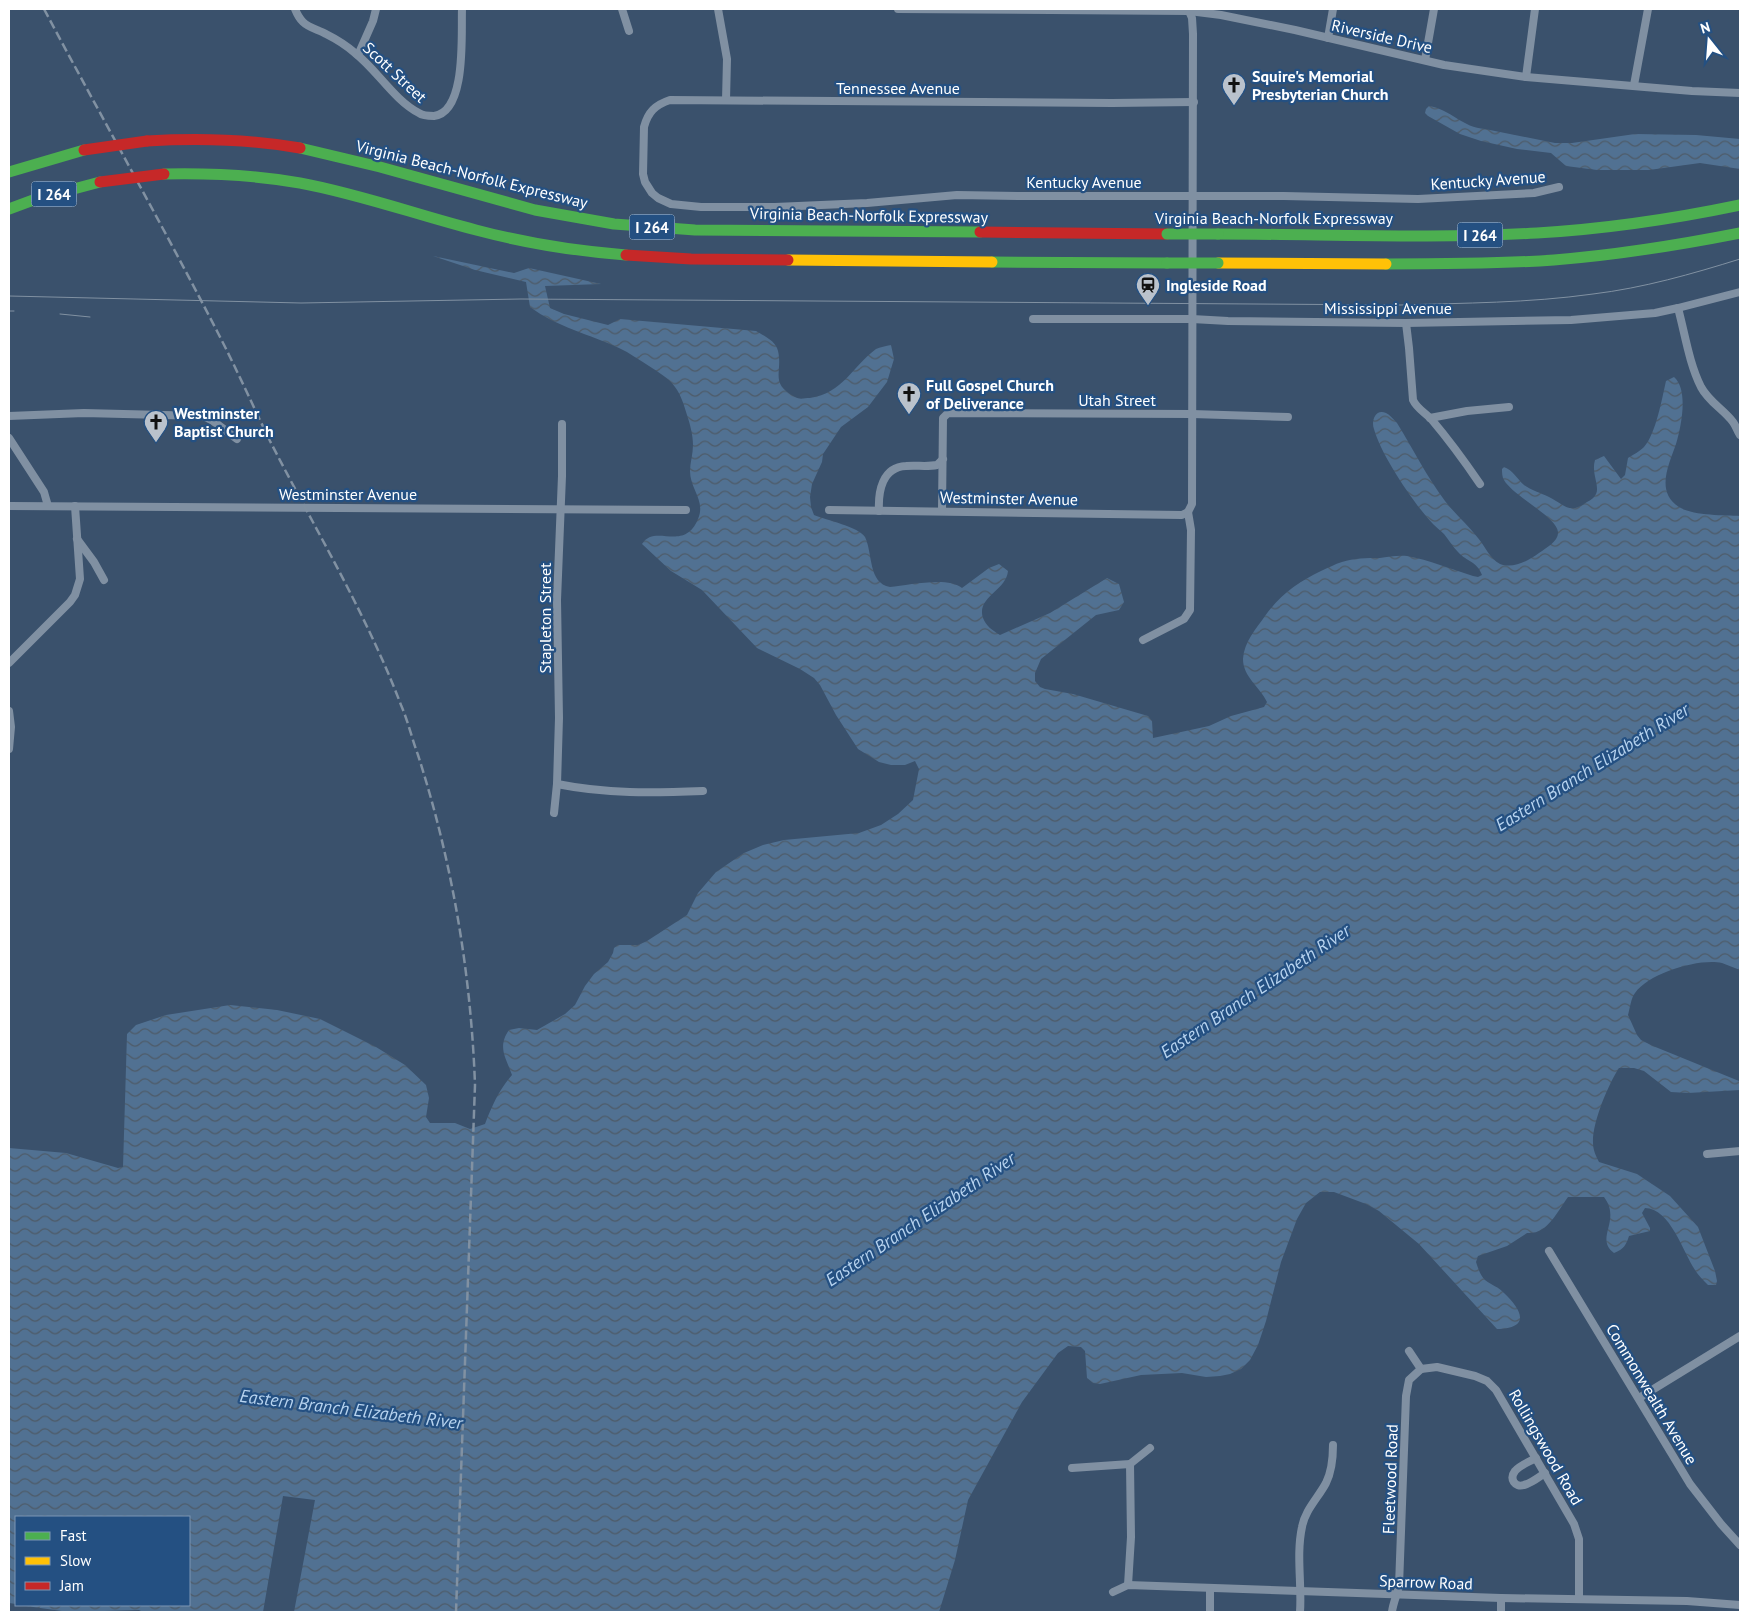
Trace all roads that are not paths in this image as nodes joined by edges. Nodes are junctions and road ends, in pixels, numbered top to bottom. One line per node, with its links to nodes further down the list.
1 (295, 9): 14 (street, Scott Street)
2 (376, 9): 14 (street)
3 (462, 9): 14 (street, Scott Street)
4 (622, 9): 12 (street)
5 (718, 9): 19 (street)
6 (898, 9): 7 (street, Riverside Drive)
7 (1190, 9): 13 (street, Riverside Drive); 20 (street)
8 (1334, 9): 13 (street)
9 (1434, 9): 15 (street)
10 (1535, 9): 16 (street)
11 (1648, 9): 17 (street)
12 (629, 31)
13 (1328, 38): 15 (street, Riverside Drive)
14 (358, 55)
15 (1425, 60): 16 (street, Riverside Drive)
16 (1526, 77): 17 (street, Riverside Drive)
17 (1634, 85): 18 (street, Riverside Drive)
18 (1740, 93)
19 (726, 100): 20 (street, Tennessee Avenue); 21 (street, Tennessee Avenue)
20 (1194, 102): 24 (street)
21 (644, 156): 24 (street, Kentucky Avenue)
22 (9, 172): 25 (highway, Virginia Beach-Norfolk Expressway / I 264, bridge)
23 (1559, 187): 24 (street, Kentucky Avenue)
24 (1193, 196): 31 (street)
25 (1740, 204)
26 (9, 208): 27 (highway, I 264, bridge)
27 (1740, 233)
28 (1740, 292): 29 (street, Mississippi Avenue)
29 (1678, 308): 32 (street, Mississippi Avenue); 38 (street)
30 (1033, 319): 31 (street, Mississippi Avenue)
31 (1192, 319): 32 (street, Mississippi Avenue); 34 (street)
32 (1406, 323): 37 (street)
33 (1509, 407): 37 (street)
34 (1192, 414): 36 (street, Utah Street); 43 (street, Utah Street); 53 (street)
35 (9, 416): 42 (street)
36 (1288, 418)
37 (1430, 418): 44 (street)
38 (1737, 423): 40 (street)
39 (562, 424): 48 (street, Stapleton Street)
40 (1740, 435)
41 (9, 438): 46 (street)
42 (237, 439)
43 (943, 459): 51 (street); 52 (street)
44 (1480, 484)
45 (9, 506): 46 (street, Westminster Avenue)
46 (48, 506): 47 (street, Westminster Avenue)
47 (75, 506): 48 (street, Westminster Avenue); 54 (street)
48 (560, 510): 49 (street, Westminster Avenue); 60 (street, Stapleton Street)
49 (686, 510)
50 (828, 510): 51 (street, Westminster Avenue)
51 (878, 511): 52 (street, Westminster Avenue)
52 (942, 511): 53 (street, Westminster Avenue)
53 (1188, 512): 56 (street)
54 (78, 539): 55 (street); 57 (street)
55 (104, 580)
56 (1143, 640)
57 (9, 662)
58 (9, 711): 59 (street)
59 (9, 749)
60 (557, 784): 61 (street); 62 (street, Stapleton Street)
61 (703, 791)
62 (554, 813)
63 (1740, 1151): 64 (street)
64 (1707, 1154)
65 (1550, 1251): 69 (street, Commonwealth Avenue)
66 (1740, 1338): 69 (street)
67 (1409, 1351): 68 (street)
68 (1421, 1369): 72 (street, Rollingswood Road); 81 (street, Fleetwood Road)
69 (1639, 1398): 76 (street, Commonwealth Avenue)
70 (1333, 1445): 79 (street)
71 (1150, 1448): 73 (street)
72 (1536, 1458): 75 (street, Rollingswood Road); 75 (street)
73 (1130, 1464): 74 (street); 77 (street)
74 (1072, 1468)
75 (1545, 1473): 83 (street, Rollingswood Road)
76 (1740, 1545)
77 (1128, 1585): 78 (street, Sparrow Road); 80 (street, Sparrow Road)
78 (1210, 1589): 79 (street, Sparrow Road); 85 (street)
79 (1302, 1591): 81 (street, Sparrow Road); 86 (street)
80 (1113, 1592)
81 (1397, 1595): 82 (street, Sparrow Road); 87 (street, Fleetwood Road)
82 (1501, 1598): 83 (street, Sparrow Road); 88 (street)
83 (1579, 1599): 84 (street, Sparrow Road)
84 (1740, 1605)
85 (1210, 1612)
86 (1300, 1612)
87 (1392, 1612)
88 (1501, 1612)

